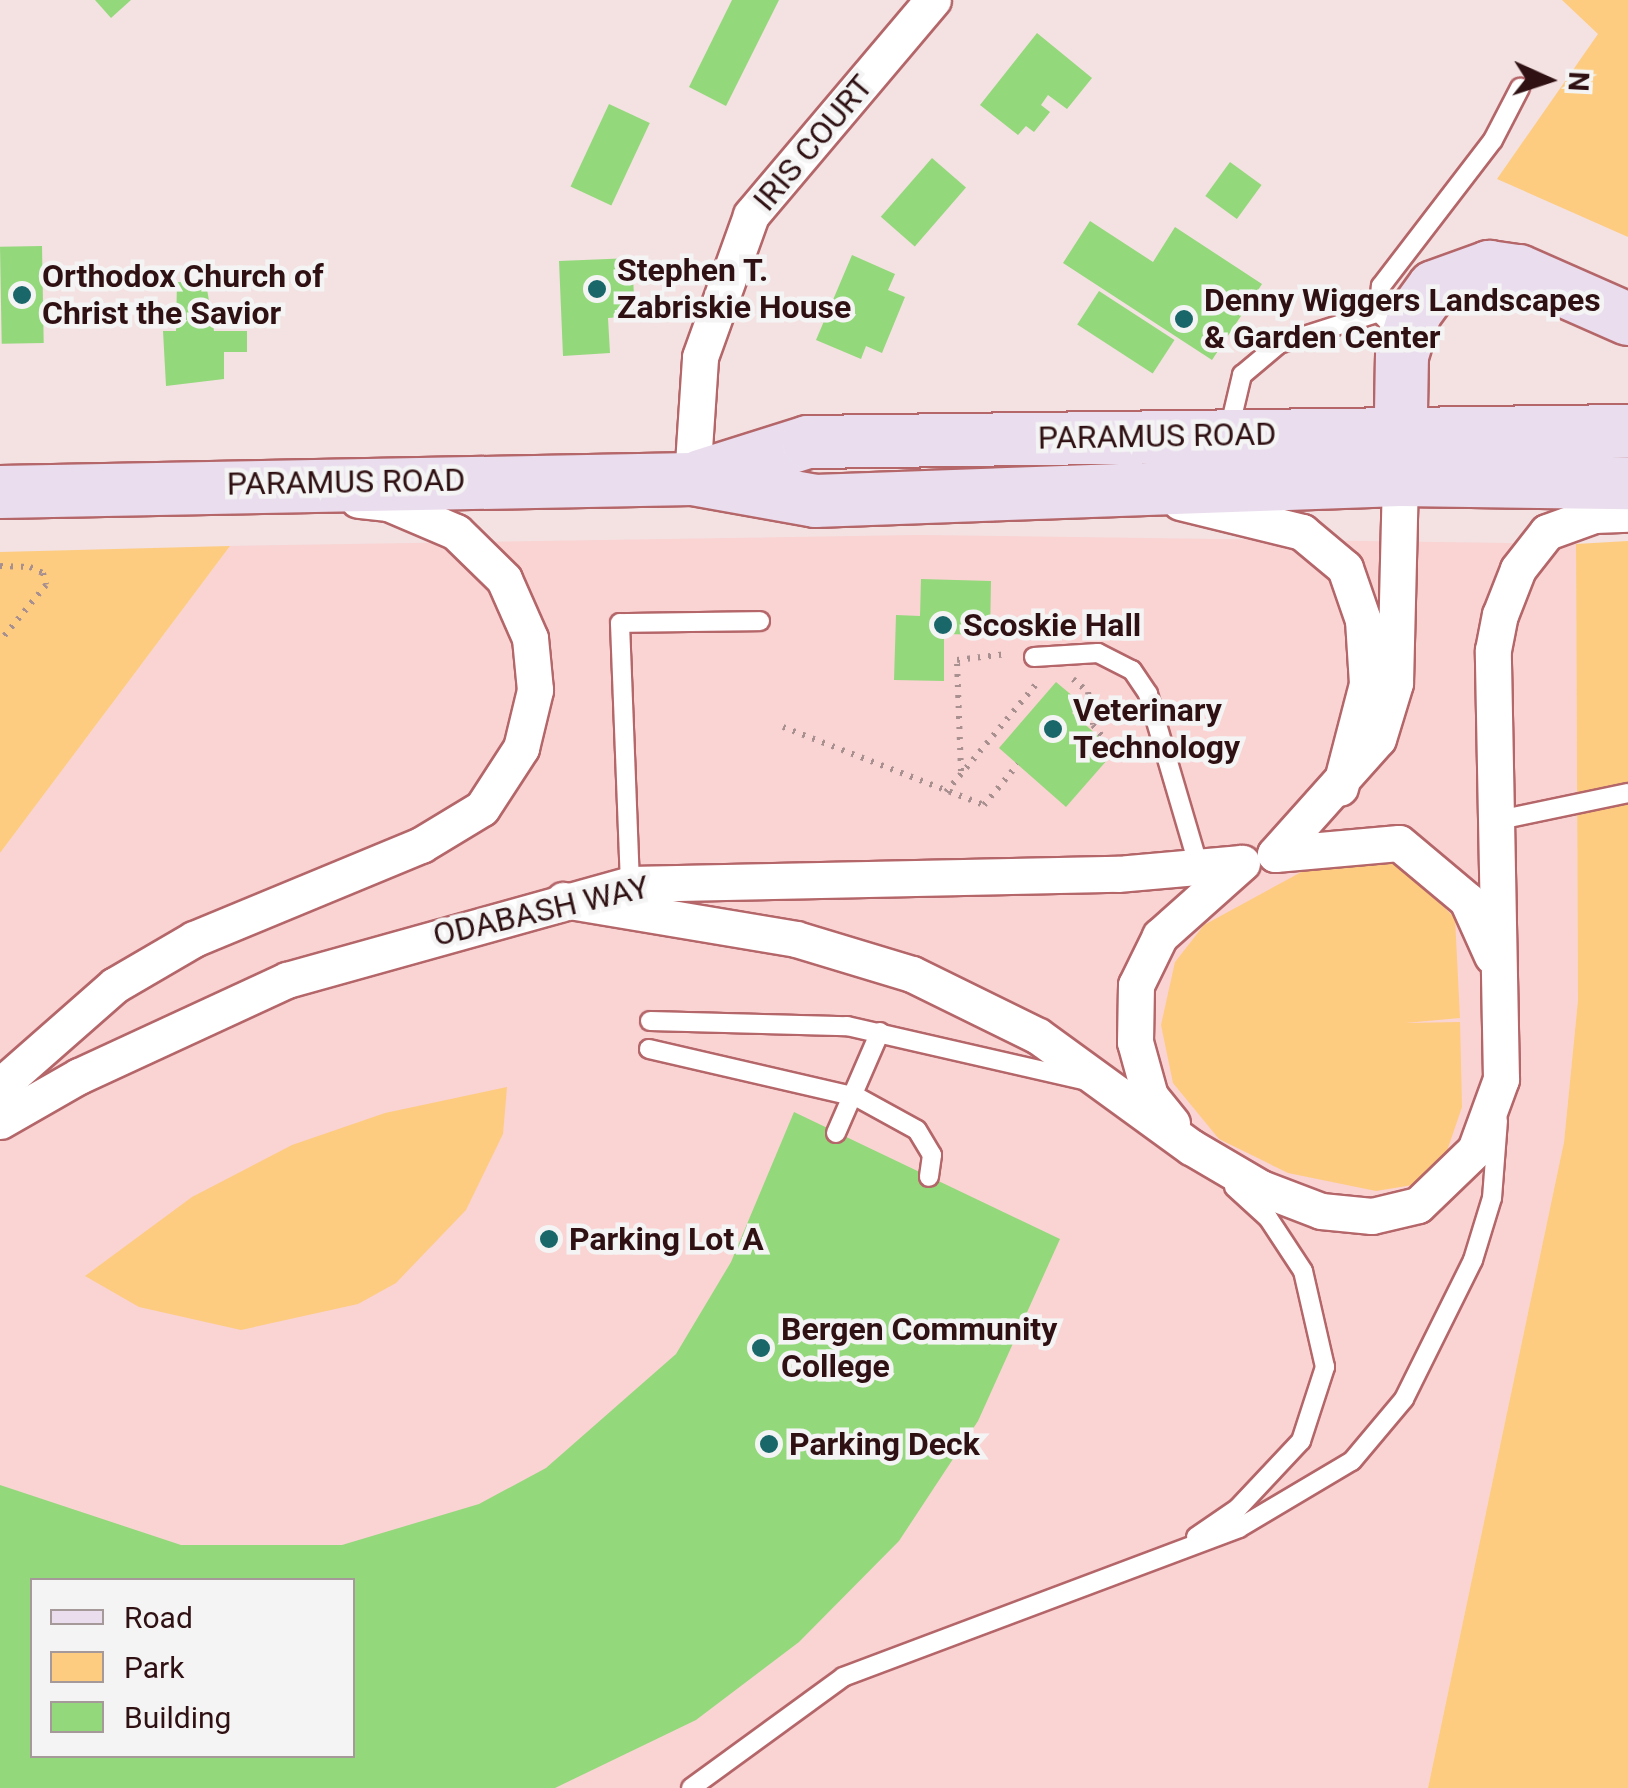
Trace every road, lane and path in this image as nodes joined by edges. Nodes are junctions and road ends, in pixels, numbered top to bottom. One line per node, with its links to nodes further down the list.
1 (933, 0): 8 (street, IRIS COURT)
2 (1520, 88): 4 (lane)
3 (1628, 319): 4 (main road)
4 (1393, 326): 6 (lane); 7 (main road)
5 (1628, 431): 7 (main road, PARAMUS ROAD)
6 (1228, 435): 7 (main road, PARAMUS ROAD); 8 (main road, PARAMUS ROAD)
7 (1400, 457): 9 (main road, PARAMUS ROAD); 12 (main road, PARAMUS ROAD); 25 (street)
8 (692, 478): 10 (main road, PARAMUS ROAD); 12 (main road, PARAMUS ROAD)
9 (1628, 483)
10 (218, 484): 11 (main road, PARAMUS ROAD); 38 (street)
11 (0, 492)
12 (1144, 493): 25 (street)
13 (1628, 514): 28 (street)
14 (0, 566): 16 (path)
15 (760, 621): 31 (lane)
16 (0, 642)
17 (1007, 654): 24 (path)
18 (1034, 657): 30 (lane)
19 (1052, 666): 24 (path)
20 (1068, 674): 22 (path)
21 (782, 727): 26 (path)
22 (1109, 745)
23 (1018, 764): 26 (path)
24 (961, 774): 26 (path)
25 (1340, 788): 29 (street)
26 (946, 792)
27 (1628, 794): 28 (lane)
28 (1499, 820): 33 (street)
29 (1258, 858): 30 (street, ODABASH WAY); 33 (street, ODABASH WAY); 43 (street)
30 (1199, 867): 31 (street, ODABASH WAY)
31 (630, 884): 32 (street, ODABASH WAY)
32 (562, 900): 39 (street); 41 (street, ODABASH WAY)
33 (1496, 966): 37 (street)
34 (650, 1021): 35 (lane)
35 (880, 1032): 39 (lane); 40 (lane)
36 (649, 1049): 40 (lane)
37 (1501, 1079): 43 (street); 45 (lane)
38 (0, 1086)
39 (1109, 1088): 43 (street)
40 (857, 1096): 42 (lane); 44 (lane)
41 (0, 1121)
42 (836, 1132)
43 (1191, 1147): 45 (lane)
44 (929, 1176)
45 (1175, 1552): 46 (lane)
46 (691, 1788)

